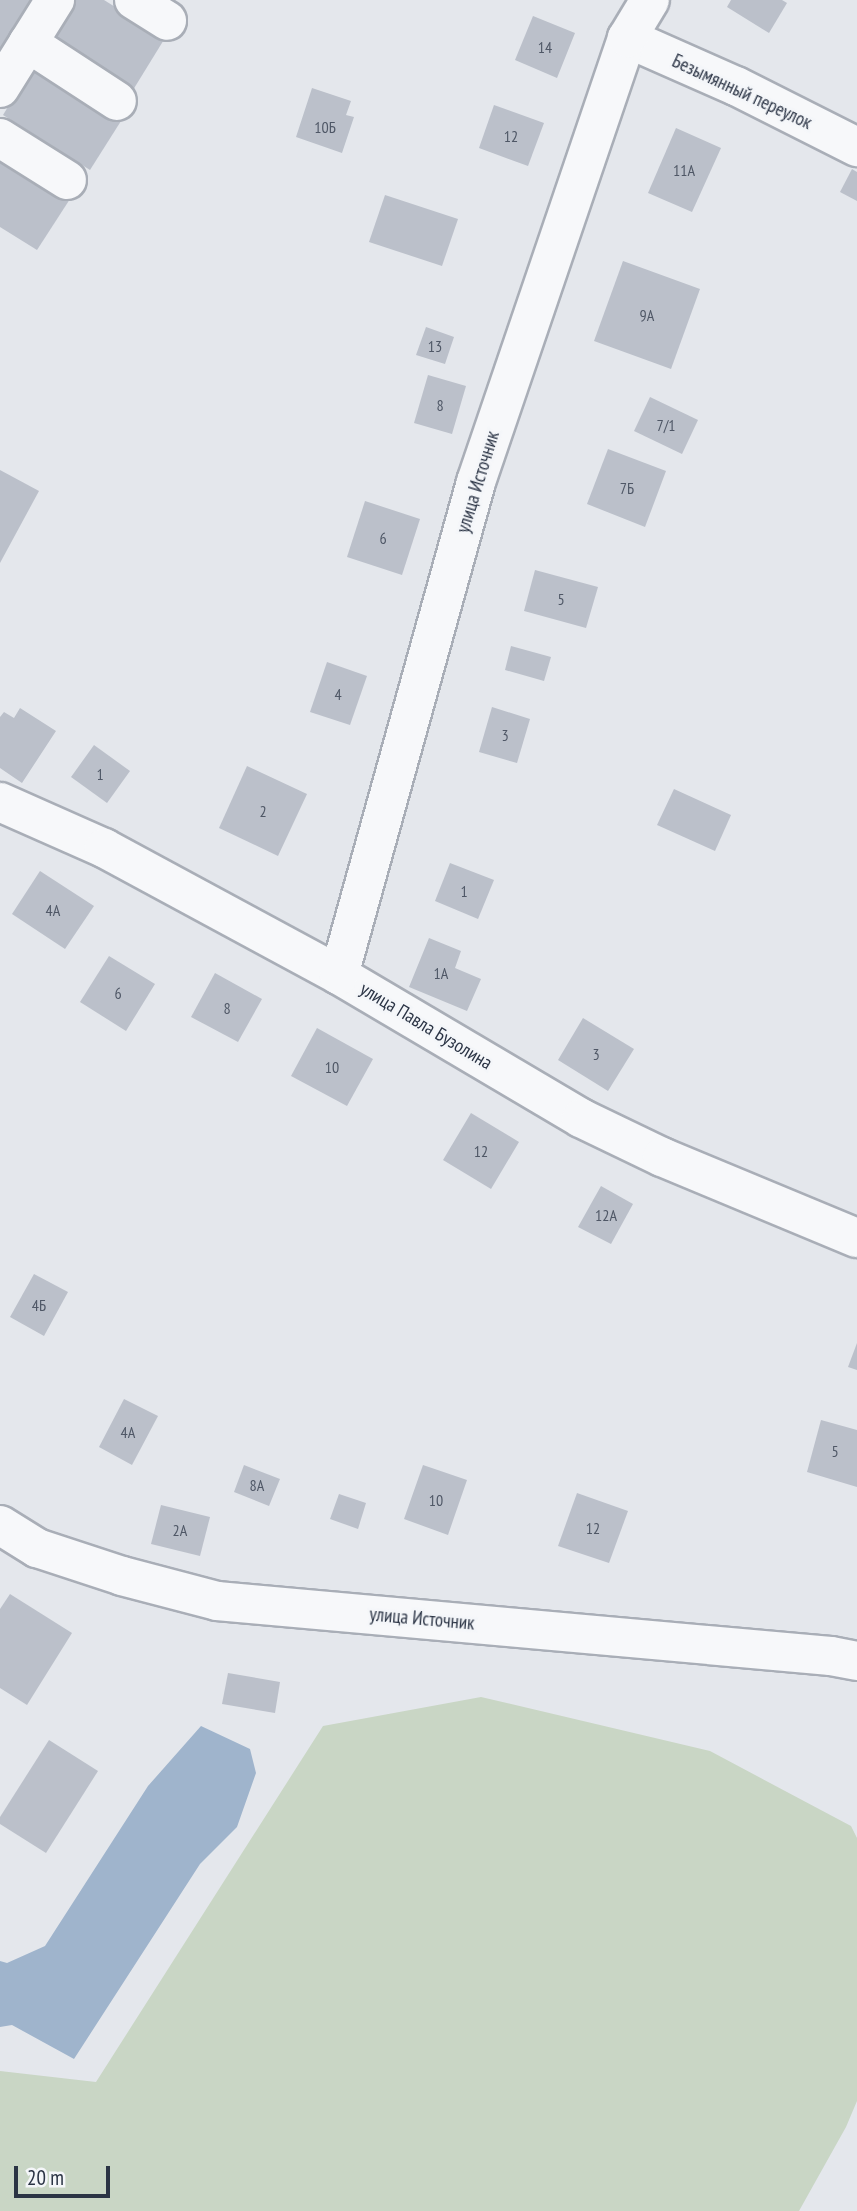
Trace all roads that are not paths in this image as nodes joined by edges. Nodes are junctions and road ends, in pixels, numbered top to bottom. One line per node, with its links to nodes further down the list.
1 (55, 0): 6 (street)
2 (134, 0): 4 (street)
3 (650, 0): 5 (street, улица Источник)
4 (167, 21)
5 (627, 38): 10 (street, Безымянный переулок); 13 (street, улица Источник)
6 (28, 43): 7 (street); 8 (street)
7 (0, 88)
8 (117, 101)
9 (0, 138): 11 (street)
10 (857, 147)
11 (67, 180)
12 (0, 802): 13 (street, улица Павла Бузолина)
13 (340, 975): 14 (street, улица Павла Бузолина)
14 (857, 1238)
15 (0, 1525): 16 (street, улица Источник)
16 (857, 1661)

